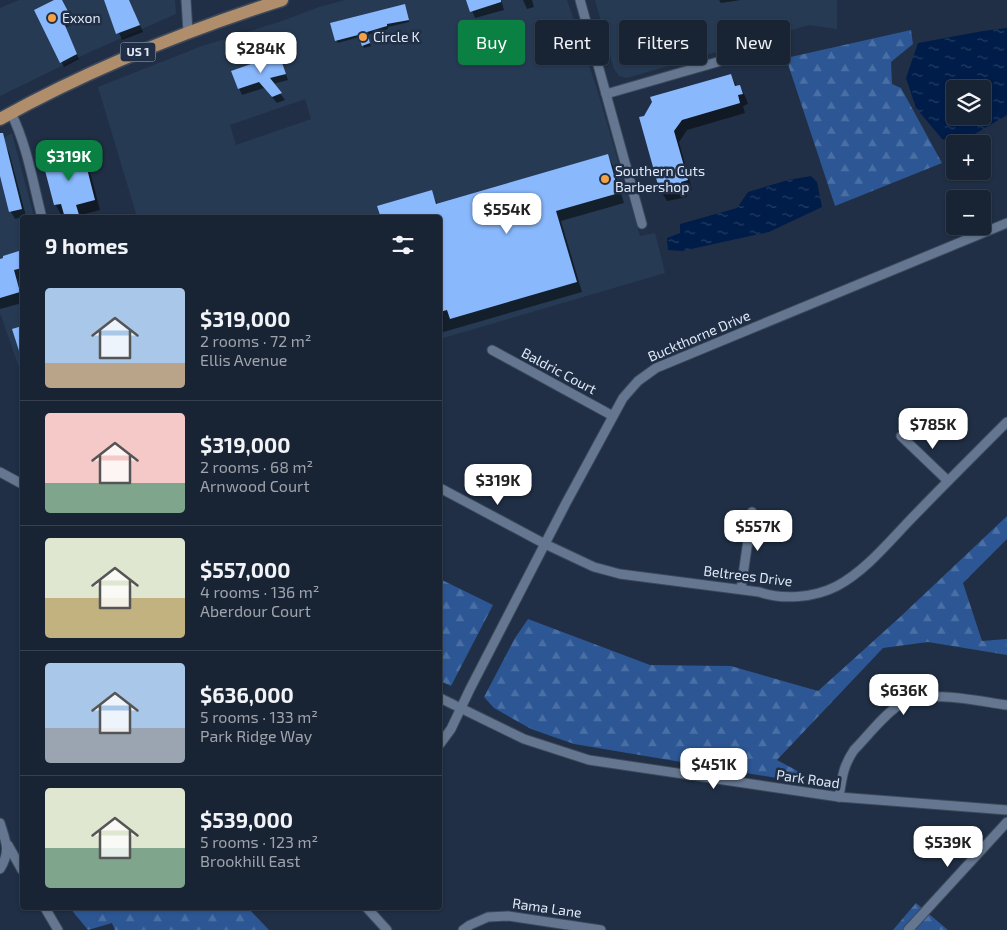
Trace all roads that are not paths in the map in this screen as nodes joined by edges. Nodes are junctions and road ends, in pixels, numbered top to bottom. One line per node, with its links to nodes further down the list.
1 (186, 0): 4 (street)
2 (282, 0): 4 (main road, US 1)
3 (580, 0): 6 (street)
4 (188, 32): 7 (main road, US 1)
5 (717, 62): 6 (street)
6 (606, 94): 10 (street)
7 (5, 116): 8 (street)
8 (41, 215)
9 (1007, 223): 12 (street, Buckthorne Drive)
10 (642, 224)
11 (492, 350): 12 (street, Baldric Court)
12 (613, 416): 20 (street, Buckthorne Drive)
13 (1007, 422): 16 (street, Beltrees Drive)
14 (901, 436): 16 (street)
15 (0, 472): 17 (street)
16 (948, 481): 21 (street, Beltrees Drive)
17 (20, 483)
18 (442, 489): 20 (street, Beltrees Drive)
19 (752, 512): 21 (street)
20 (545, 544): 21 (street, Beltrees Drive); 24 (street, Buckthorne Drive)
21 (741, 589)
22 (442, 699): 24 (street, Park Road)
23 (1007, 705): 26 (street)
24 (460, 709): 25 (street); 26 (street, Park Road)
25 (442, 742)
26 (839, 797): 27 (street, Park Road)
27 (1007, 810)
28 (1007, 822): 39 (street)
29 (0, 823): 30 (street)
30 (8, 845): 31 (street); 32 (street)
31 (20, 866)
32 (0, 869)
33 (46, 910): 35 (street)
34 (370, 910): 36 (street)
35 (58, 930)
36 (387, 930)
37 (463, 930): 38 (street, Rama Lane)
38 (601, 930)
39 (908, 930)

